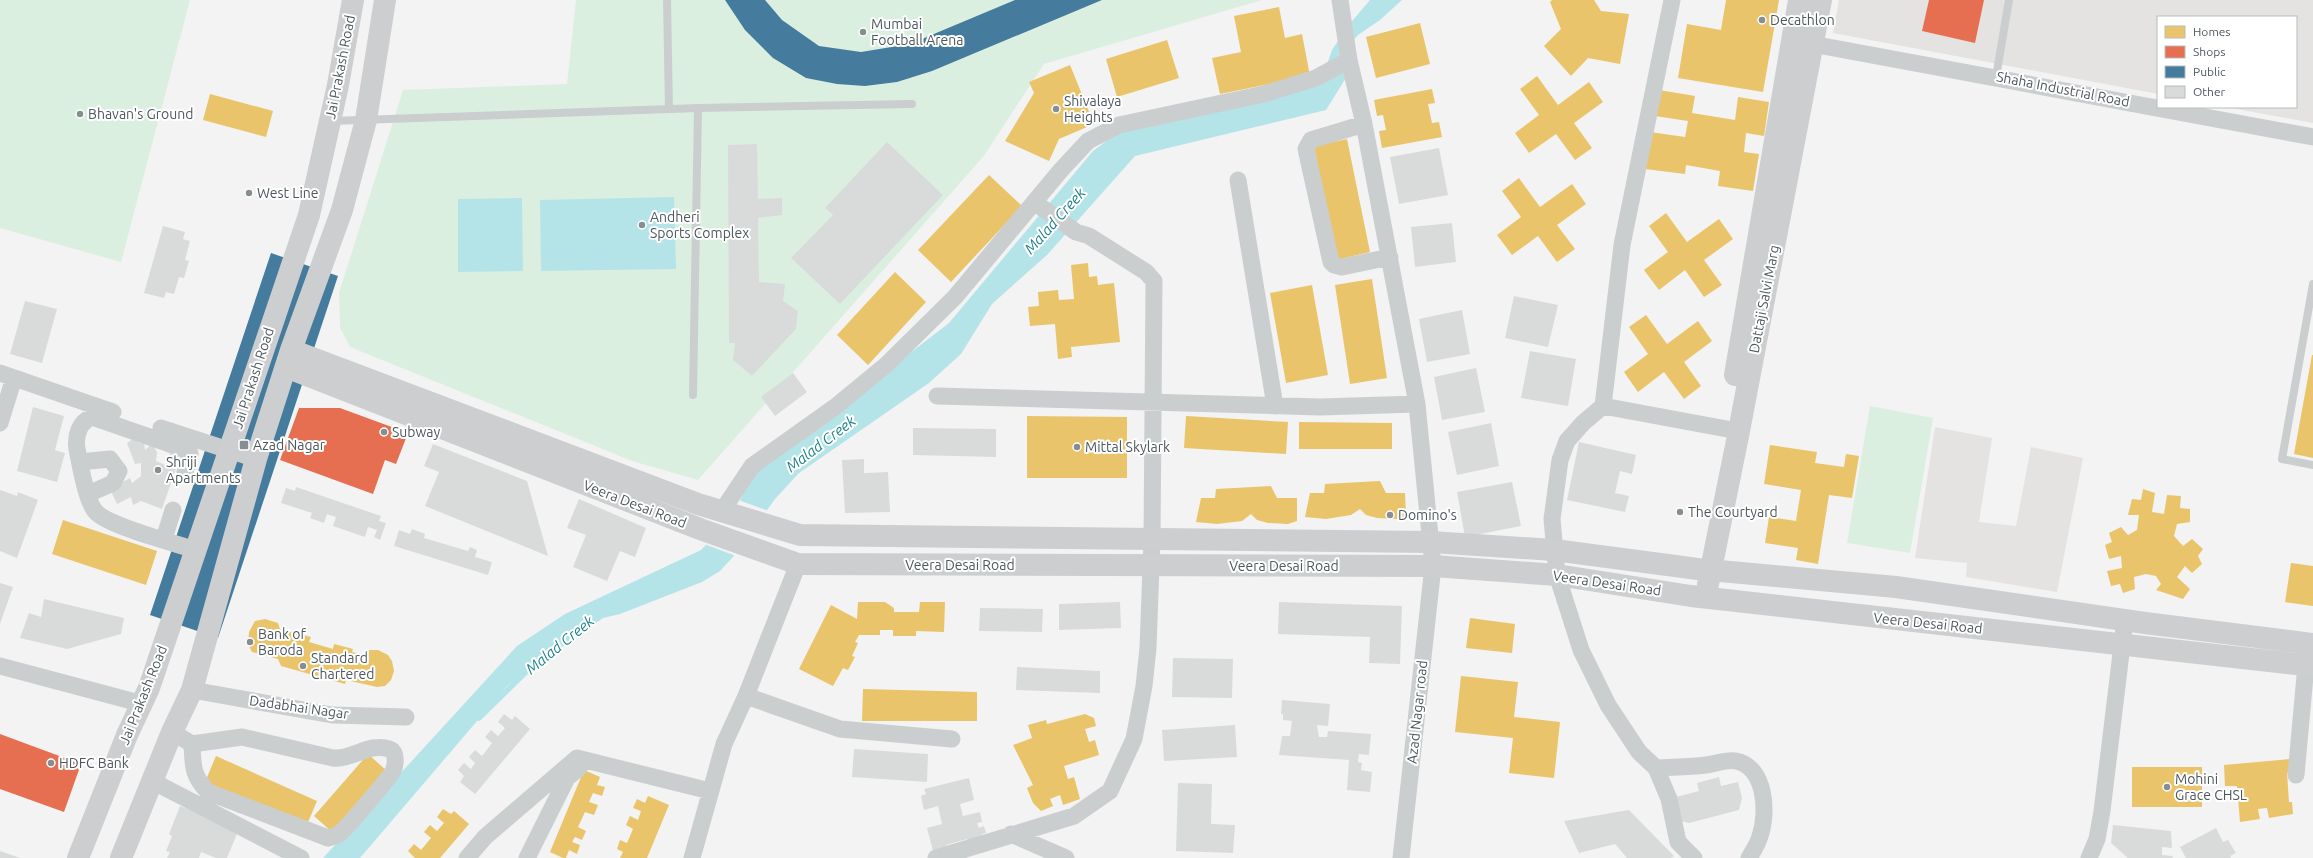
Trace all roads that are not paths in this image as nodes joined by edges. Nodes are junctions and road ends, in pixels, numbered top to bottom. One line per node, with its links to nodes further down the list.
1 (353, 0): 18 (street, Jai Prakash Road)
2 (385, 0): 17 (street, Jai Prakash Road)
3 (667, 0): 16 (lane)
4 (1340, 0): 10 (street, Azad Nagar road)
5 (1672, 0): 32 (street)
6 (1799, 0): 34 (street, Dattaji Salvi Marg)
7 (1821, 0): 9 (street, Dattaji Salvi Marg)
8 (2009, 0): 11 (lane)
9 (1812, 44): 11 (street, Shaha Industrial Road); 52 (street, Dattaji Salvi Marg)
10 (1349, 60): 19 (street, Azad Nagar road); 22 (street)
11 (1996, 77): 13 (street, Shaha Industrial Road)
12 (912, 104): 14 (lane)
13 (2157, 107)
14 (698, 108): 16 (lane); 27 (lane)
15 (2160, 108): 20 (street, Shaha Industrial Road)
16 (670, 109): 17 (lane)
17 (366, 120): 18 (lane); 25 (street, Jai Prakash Road)
18 (330, 121): 36 (street, Jai Prakash Road)
19 (1364, 124): 23 (street, Azad Nagar road); 23 (street)
20 (2313, 137)
21 (1238, 180): 31 (street)
22 (1042, 201): 29 (street); 43 (street)
23 (1390, 257): 30 (street, Azad Nagar road)
24 (2313, 284): 39 (lane)
25 (288, 358): 37 (street, Jai Prakash Road); 43 (street); 49 (street, Veera Desai Road)
26 (6, 384): 33 (street); 35 (street)
27 (693, 395)
28 (938, 396): 29 (street)
29 (1154, 402): 31 (street); 44 (street)
30 (1417, 404): 31 (street); 46 (street, Azad Nagar road)
31 (1275, 406)
32 (1603, 406): 34 (street); 48 (street)
33 (0, 423)
34 (1727, 429): 52 (street, Dattaji Salvi Marg)
35 (169, 437): 36 (street); 38 (street); 40 (street)
36 (229, 451): 37 (street); 47 (street, Jai Prakash Road)
37 (256, 459): 60 (street, Jai Prakash Road)
38 (80, 462): 41 (street); 41 (street)
39 (2313, 465)
40 (185, 472)
41 (88, 494): 45 (street)
42 (173, 510): 45 (street)
43 (727, 512): 44 (street)
44 (1152, 538): 46 (street); 50 (street)
45 (164, 539): 47 (street)
46 (1430, 542): 48 (street); 51 (street, Azad Nagar road)
47 (196, 550): 62 (street, Jai Prakash Road)
48 (1554, 550): 52 (street); 53 (street)
49 (798, 564): 50 (street, Veera Desai Road); 61 (street)
50 (1151, 566): 51 (street, Veera Desai Road); 72 (street)
51 (1433, 566): 53 (street, Veera Desai Road); 81 (street, Azad Nagar road)
52 (1704, 570): 54 (street, Dattaji Salvi Marg); 55 (street)
53 (1558, 575): 54 (street, Veera Desai Road); 68 (street)
54 (1698, 596): 56 (street, Veera Desai Road)
55 (2125, 620): 56 (street); 57 (street)
56 (2124, 644): 59 (street, Veera Desai Road); 84 (street)
57 (2310, 644): 59 (street)
58 (0, 666): 62 (street)
59 (2310, 666): 69 (street)
60 (192, 690): 63 (street, Dadabhai Nagar); 64 (street, Jai Prakash Road)
61 (746, 696): 65 (street); 71 (street)
62 (143, 704): 73 (street, Jai Prakash Road)
63 (406, 717)
64 (172, 732): 66 (street); 70 (street, Jai Prakash Road)
65 (952, 739)
66 (192, 744): 66 (street)
67 (589, 761): 71 (street); 76 (street); 77 (street)
68 (1656, 768): 82 (street); 83 (street)
69 (2296, 775)
70 (152, 781): 74 (street, Jai Prakash Road); 75 (street)
71 (710, 792): 78 (street)
72 (1011, 834): 79 (street); 80 (street)
73 (78, 858)
74 (121, 858)
75 (301, 858)
76 (466, 858)
77 (527, 858)
78 (692, 858)
79 (936, 858)
80 (1066, 858)
81 (1401, 858)
82 (1694, 858)
83 (1749, 858)
84 (2089, 858)

